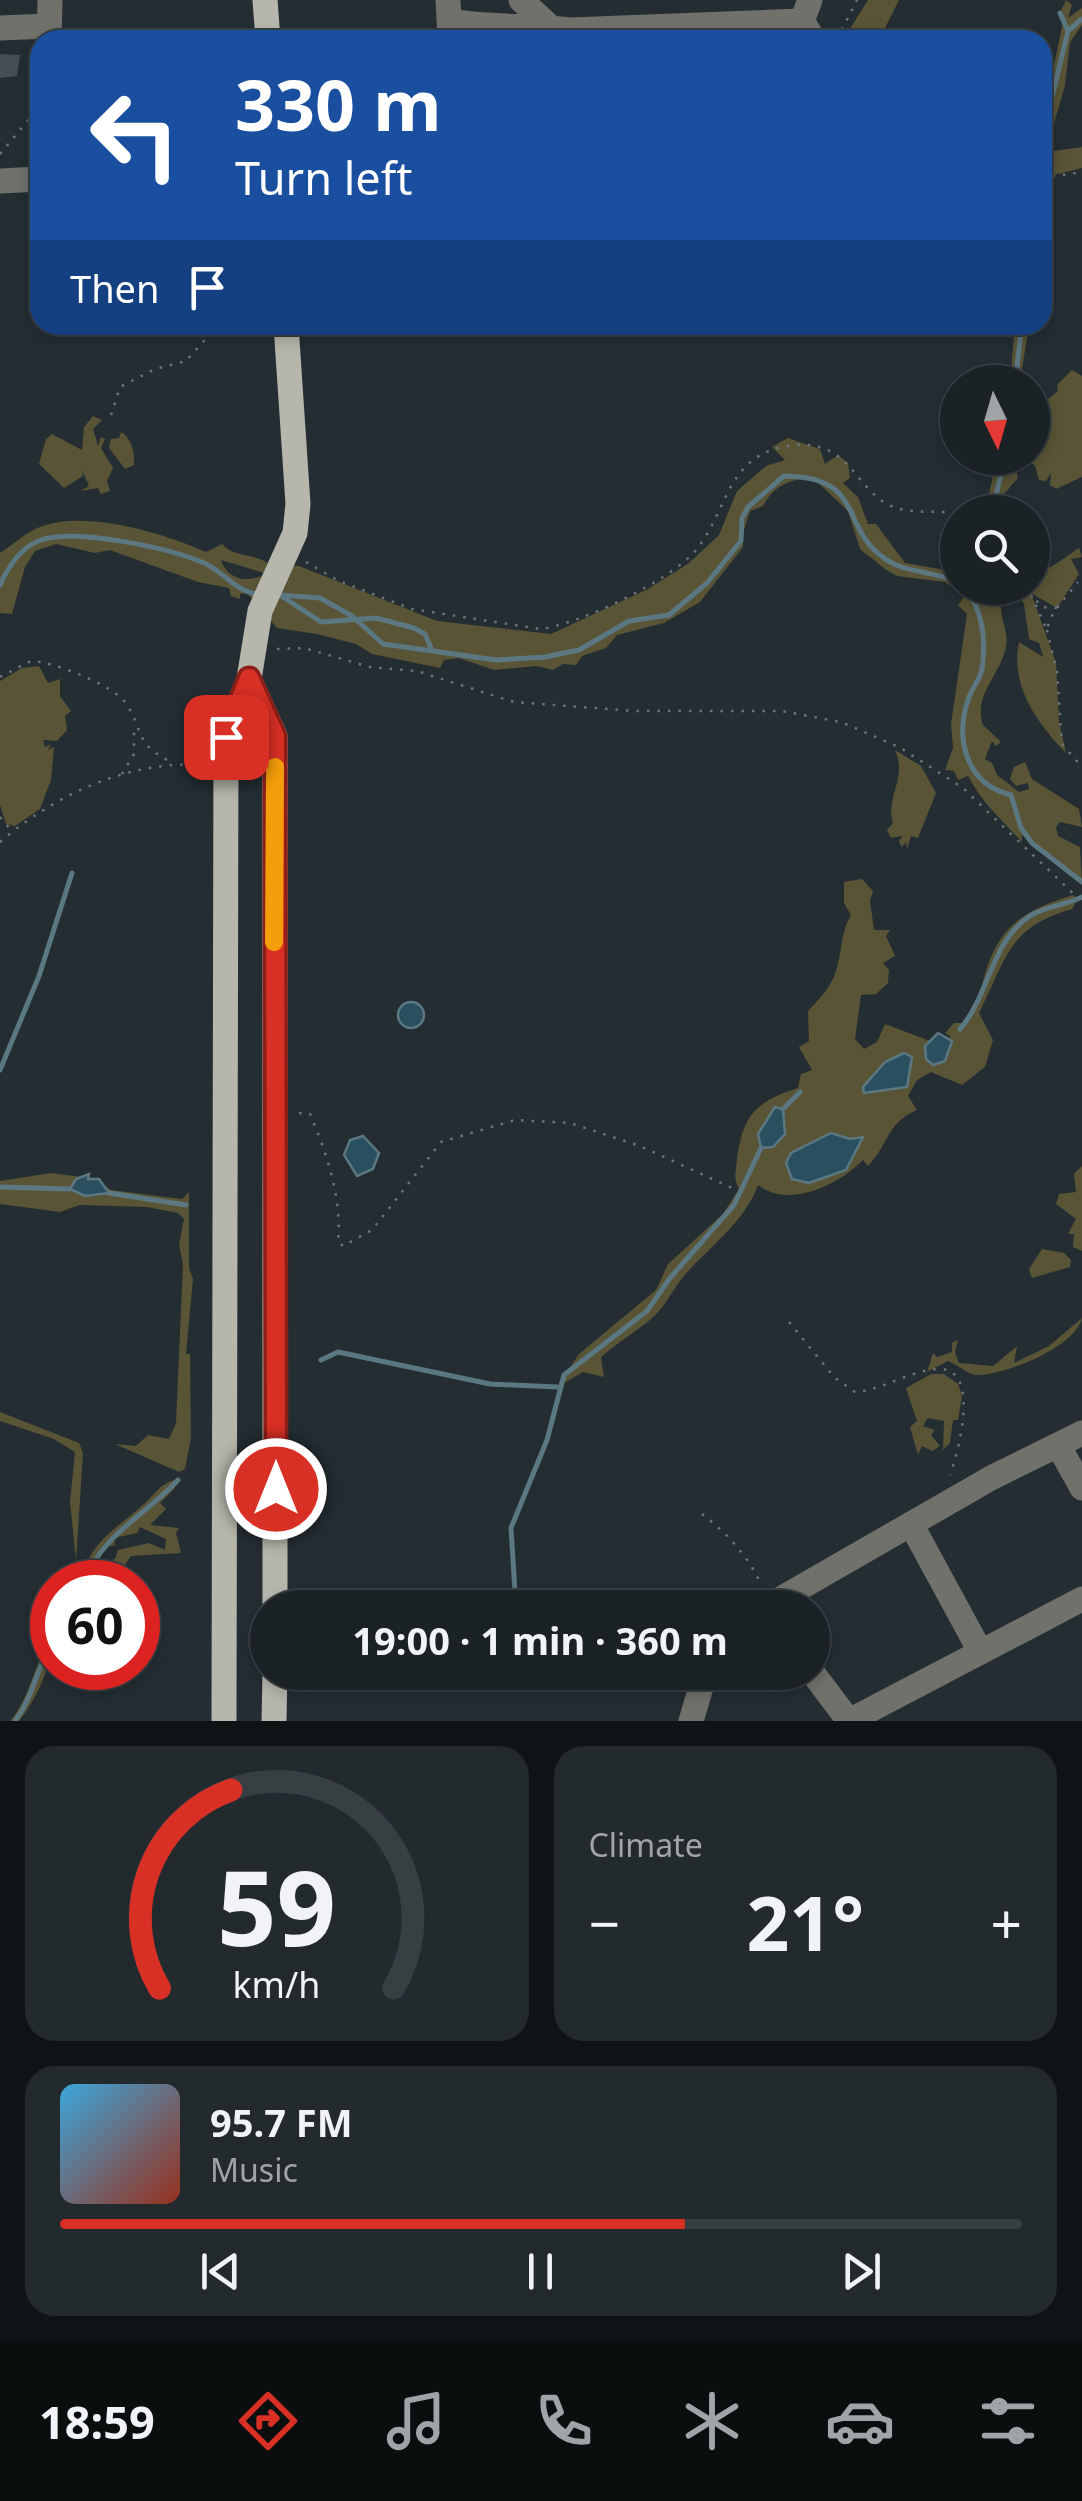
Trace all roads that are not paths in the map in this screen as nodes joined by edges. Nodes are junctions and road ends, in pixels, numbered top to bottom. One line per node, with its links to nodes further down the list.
1 (50, 0): 9 (street)
2 (265, 0): 10 (main road)
3 (521, 0): 7 (street)
4 (449, 20): 7 (street)
5 (809, 20): 6 (street)
6 (707, 22): 12 (street); 13 (street)
7 (548, 25): 11 (street)
8 (0, 28): 14 (street)
9 (49, 30)
10 (267, 30)
11 (564, 30)
12 (629, 30)
13 (684, 30)
14 (30, 31)
15 (30, 179): 16 (street)
16 (0, 180)
17 (287, 335): 18 (main road)
18 (249, 678): 23 (main road); 30 (main road)
19 (1082, 1433): 20 (street)
20 (1058, 1445): 21 (street); 22 (street)
21 (1082, 1488)
22 (911, 1524): 24 (street); 26 (street)
23 (275, 1590)
24 (796, 1590)
25 (1082, 1599): 26 (street)
26 (980, 1651): 29 (street)
27 (275, 1690): 31 (main road)
28 (701, 1690): 32 (street)
29 (826, 1690)
30 (224, 1721)
31 (274, 1721)
32 (691, 1721)

